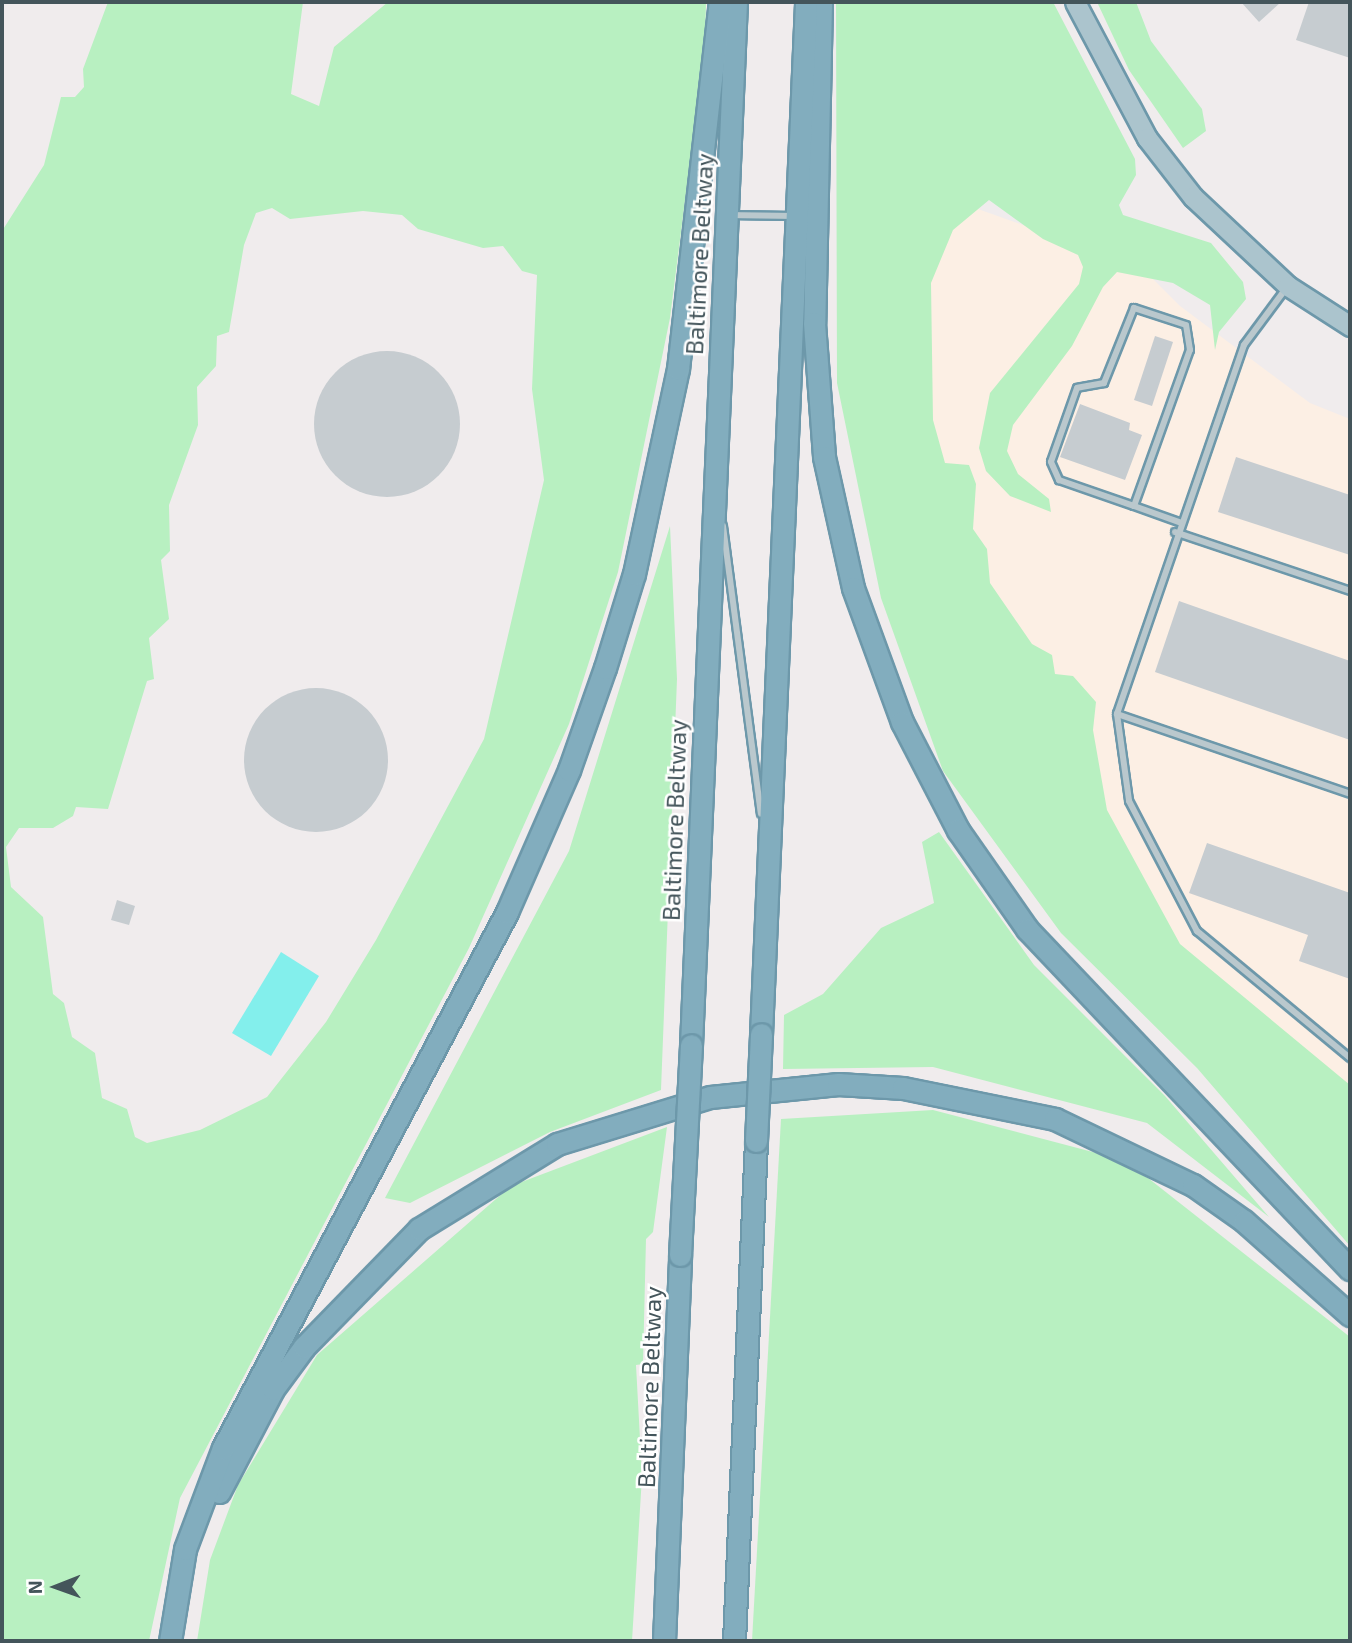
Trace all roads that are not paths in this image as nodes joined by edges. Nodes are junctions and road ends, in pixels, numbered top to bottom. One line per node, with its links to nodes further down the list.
1 (720, 2): 22 (highway)
2 (736, 2): 6 (highway, Baltimore Beltway)
3 (806, 2): 7 (highway)
4 (821, 2): 19 (highway)
5 (1075, 2): 8 (main road)
6 (727, 215): 7 (lane); 10 (highway, Baltimore Beltway)
7 (797, 216): 17 (highway)
8 (1288, 286): 9 (main road); 12 (lane)
9 (1350, 326)
10 (716, 475): 17 (lane); 21 (highway, Baltimore Beltway, bridge)
11 (1134, 506): 11 (lane); 12 (lane)
12 (1179, 522): 13 (lane)
13 (1175, 533): 14 (lane); 15 (lane)
14 (1350, 591)
15 (1117, 714): 16 (lane); 18 (lane)
16 (1350, 794)
17 (768, 864): 26 (highway, bridge)
18 (1350, 1058)
19 (1350, 1269)
20 (1350, 1315): 23 (highway)
21 (668, 1550): 24 (highway); 25 (highway, Baltimore Beltway)
22 (170, 1641)
23 (176, 1641)
24 (658, 1641)
25 (664, 1641)
26 (734, 1641)

